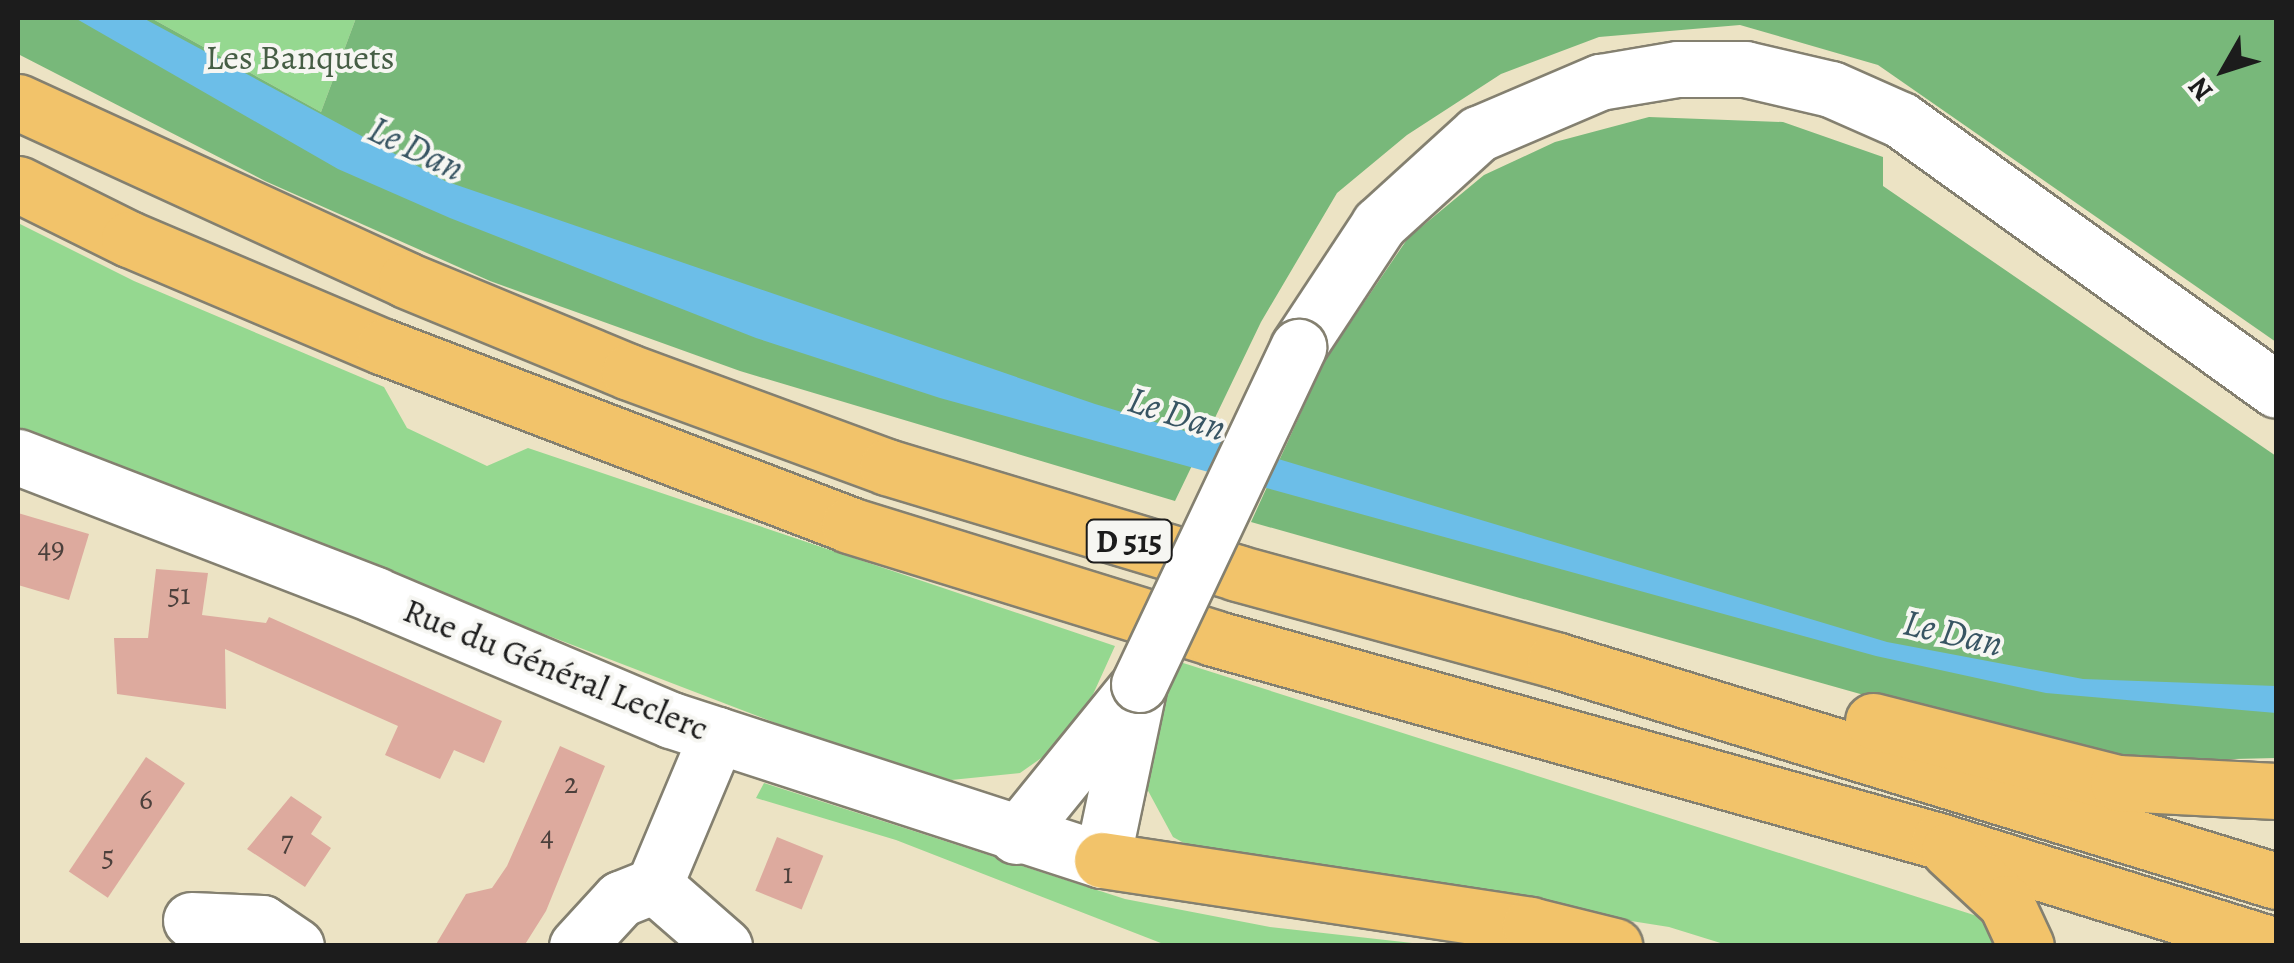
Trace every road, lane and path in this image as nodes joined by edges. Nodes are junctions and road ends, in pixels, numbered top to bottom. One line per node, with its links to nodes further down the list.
1 (18, 102): 5 (highway, D 515)
2 (18, 184): 10 (highway, D 515)
3 (2276, 390): 6 (street, bridge)
4 (18, 457): 7 (street, Rue du Général Leclerc)
5 (1556, 660): 8 (highway); 12 (highway, D 515)
6 (1139, 684): 9 (street); 11 (street)
7 (717, 735): 9 (street, Rue du Général Leclerc); 13 (street)
8 (2276, 791)
9 (1016, 836): 11 (street, Rue du Général Leclerc)
10 (1939, 842): 19 (highway); 20 (highway, D 515)
11 (1102, 860): 18 (highway)
12 (2276, 881)
13 (654, 885): 16 (street); 17 (street)
14 (191, 920): 15 (street)
15 (296, 946)
16 (577, 946)
17 (724, 946)
18 (1614, 946)
19 (2026, 946)
20 (2276, 946)

